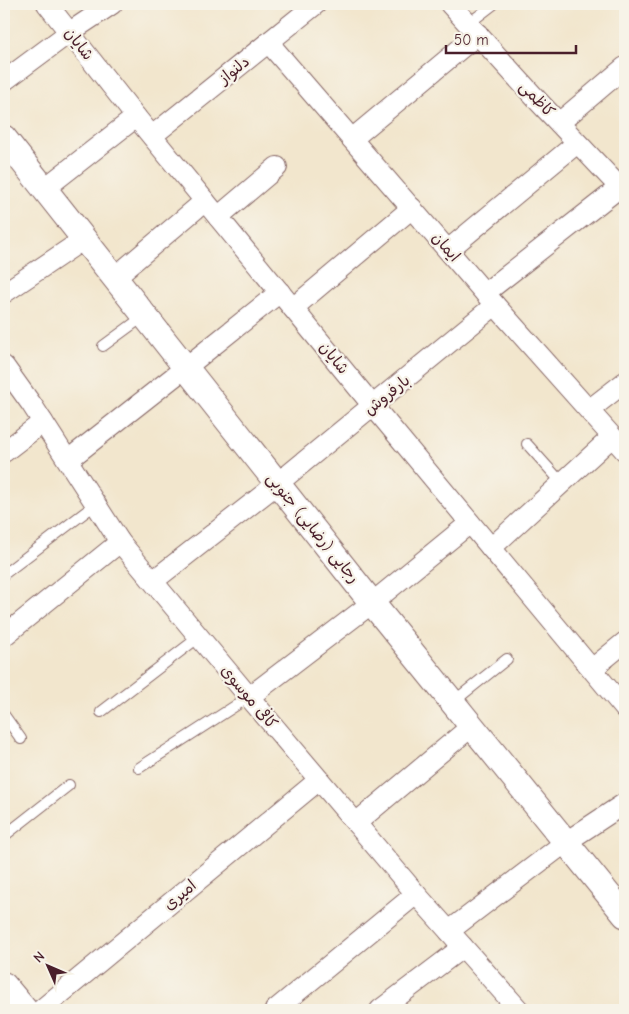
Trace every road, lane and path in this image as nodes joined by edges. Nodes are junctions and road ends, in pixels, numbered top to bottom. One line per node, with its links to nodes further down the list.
1 (47, 4): 7 (street, شایان)
2 (112, 4): 7 (street)
3 (316, 4): 8 (street, دلنواز)
4 (450, 4): 6 (street, کاظمی)
5 (494, 4): 6 (lane)
6 (473, 29): 12 (street, کاظمی); 15 (street)
7 (70, 32): 10 (street); 11 (street, شایان)
8 (268, 42): 13 (street, دلنواز); 15 (street, ایمان)
9 (625, 67): 12 (street)
10 (4, 81)
11 (136, 117): 13 (street, شایان); 18 (street)
12 (559, 123): 16 (street, کاظمی)
13 (152, 136): 20 (street, شایان)
14 (4, 138): 18 (street, رجایی (رضایی) جنوبی)
15 (352, 139): 21 (street, ایمان)
16 (577, 143): 19 (street, کاظمی); 24 (street)
17 (277, 167): 22 (street)
18 (44, 189): 23 (street, رجایی (رضایی) جنوبی)
19 (623, 190): 28 (street, بارفروش)
20 (205, 201): 22 (street, شایان); 25 (street)
21 (412, 208): 24 (street, ایمان); 29 (street)
22 (218, 217): 26 (street, شایان)
23 (84, 239): 25 (street, رجایی (رضایی) جنوبی); 27 (street)
24 (448, 250): 28 (street, ایمان)
25 (114, 278): 30 (street, رجایی (رضایی) جنوبی)
26 (280, 292): 29 (street, شایان); 33 (street)
27 (4, 293)
28 (490, 299): 35 (street, بارفروش); 36 (street, ایمان)
29 (293, 308): 35 (street, شایان)
30 (144, 316): 31 (lane); 33 (street, رجایی (رضایی) جنوبی)
31 (104, 346)
32 (4, 366): 37 (street, کافی موسوی)
33 (185, 368): 41 (street); 43 (street, رجایی (رضایی) جنوبی)
34 (625, 382): 36 (street)
35 (373, 406): 43 (street, بارفروش); 45 (street, شایان)
36 (589, 410): 39 (street, ایمان)
37 (43, 422): 40 (street); 41 (street, کافی موسوی)
38 (527, 444): 42 (lane)
39 (619, 444): 42 (street)
40 (4, 452)
41 (68, 460): 44 (street, کافی موسوی)
42 (562, 483): 47 (street)
43 (277, 484): 49 (street, بارفروش); 50 (street, رجایی (رضایی) جنوبی)
44 (96, 504): 46 (street, کافی موسوی); 48 (lane)
45 (470, 523): 47 (street, شایان); 50 (street)
46 (120, 542): 49 (street, کافی موسوی); 51 (street)
47 (491, 548): 55 (street, شایان)
48 (4, 574)
49 (153, 582): 52 (street, کافی موسوی)
50 (372, 603): 56 (street); 57 (street, رجایی (رضایی) جنوبی)
51 (4, 636)
52 (199, 637): 56 (street, کافی موسوی); 59 (lane)
53 (625, 642): 55 (street)
54 (507, 660): 57 (lane)
55 (592, 669): 58 (street, شایان)
56 (250, 698): 63 (lane); 64 (street, کافی موسوی)
57 (453, 702): 61 (street, رجایی (رضایی) جنوبی)
58 (625, 709)
59 (102, 712)
60 (4, 715): 62 (lane)
61 (472, 726): 67 (street); 69 (street, رجایی (رضایی) جنوبی)
62 (21, 738)
63 (139, 768)
64 (319, 780): 67 (street, کافی موسوی); 76 (street, امیری)
65 (69, 785): 68 (lane)
66 (625, 804): 69 (street)
67 (356, 823): 70 (street, کافی موسوی)
68 (4, 836)
69 (566, 842): 71 (street, رجایی (رضایی) جنوبی); 72 (street)
70 (416, 894): 72 (street, کافی موسوی); 77 (street)
71 (625, 915)
72 (449, 931): 73 (street, کافی موسوی)
73 (462, 947): 78 (street); 79 (street, کافی موسوی)
74 (4, 984): 75 (street)
75 (24, 1010)
76 (41, 1010)
77 (275, 1010)
78 (380, 1010)
79 (519, 1010)

